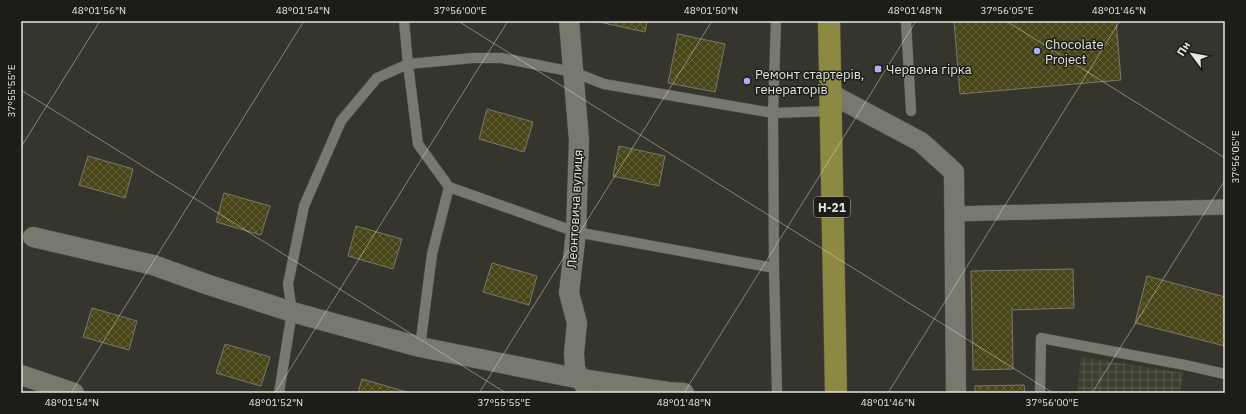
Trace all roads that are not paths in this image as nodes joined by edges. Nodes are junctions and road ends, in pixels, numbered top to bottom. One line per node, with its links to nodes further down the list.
1 (404, 21): 6 (lane)
2 (569, 21): 7 (street, Леонтовича вулиця)
3 (776, 21): 10 (lane)
4 (829, 21): 8 (main road, Н-21)
5 (906, 21): 9 (lane)
6 (408, 64): 7 (lane); 11 (lane); 17 (lane)
7 (573, 72): 10 (lane); 14 (street, Леонтовича вулиця)
8 (831, 103): 10 (lane); 13 (street); 26 (main road, Н-21)
9 (911, 111)
10 (773, 113): 16 (lane)
11 (449, 187): 14 (lane); 18 (lane)
12 (1225, 207): 13 (street)
13 (954, 214): 27 (street)
14 (576, 232): 16 (lane); 21 (street, Леонтовича вулиця)
15 (33, 237): 17 (street)
16 (774, 268): 25 (lane)
17 (292, 312): 18 (street); 23 (lane)
18 (420, 347): 21 (street)
19 (1225, 374): 28 (lane)
20 (21, 375): 22 (street)
21 (584, 386): 24 (street)
22 (74, 393)
23 (279, 393)
24 (684, 393)
25 (777, 393)
26 (836, 393)
27 (956, 393)
28 (1040, 393)

